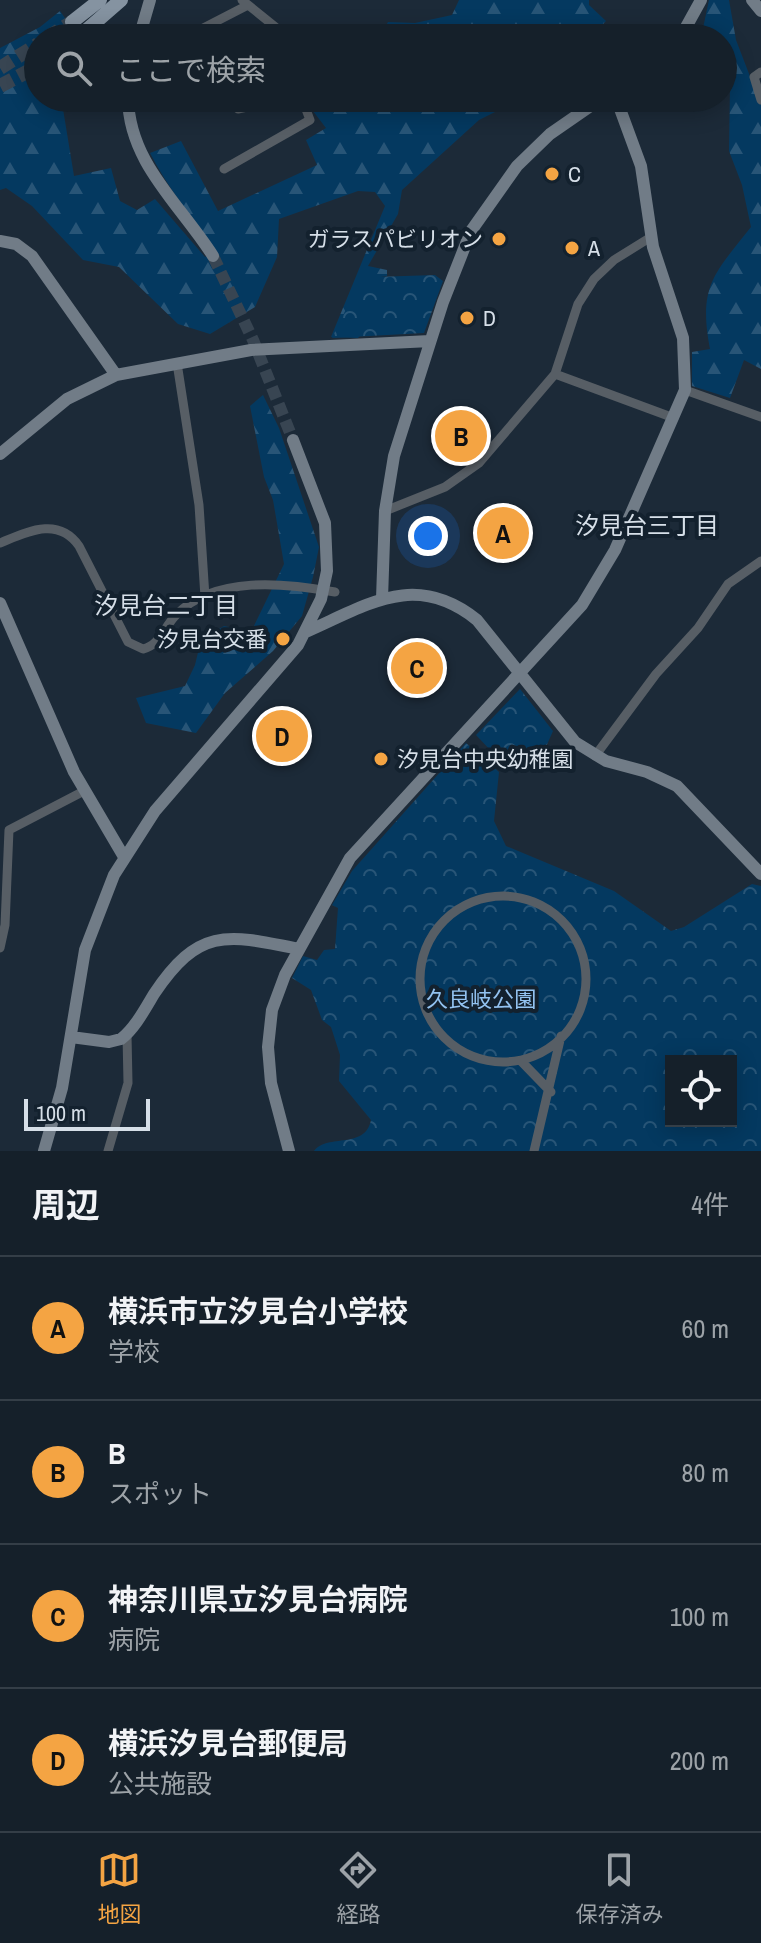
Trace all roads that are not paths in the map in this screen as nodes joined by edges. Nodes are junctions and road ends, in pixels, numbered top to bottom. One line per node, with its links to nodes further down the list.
1 (100, 0): 8 (main road)
2 (121, 0): 9 (main road)
3 (150, 0): 10 (street)
4 (701, 0): 13 (street)
5 (752, 0): 7 (street)
6 (245, 2): 11 (street); 12 (street)
7 (761, 11)
8 (72, 22)
9 (93, 24)
10 (143, 24)
11 (208, 24)
12 (272, 24)
13 (688, 24)
14 (761, 72): 15 (street)
15 (761, 100)
16 (129, 112): 23 (street)
17 (307, 112): 20 (street)
18 (582, 112): 24 (street)
19 (621, 112): 21 (street)
20 (224, 169)
21 (651, 237): 26 (street); 28 (street)
22 (0, 241): 27 (street)
23 (213, 256)
24 (430, 341): 25 (street); 33 (street)
25 (177, 363): 27 (street); 37 (street)
26 (555, 374): 30 (street); 33 (street)
27 (116, 375): 32 (street)
28 (685, 390): 29 (street); 30 (street)
29 (761, 417)
30 (674, 418): 41 (street)
31 (293, 440): 40 (street)
32 (0, 454)
33 (385, 511): 38 (street)
34 (0, 543): 37 (street)
35 (761, 561): 42 (street)
36 (335, 592): 37 (street)
37 (205, 597)
38 (382, 599): 40 (street); 41 (street)
39 (0, 603): 43 (street)
40 (308, 631): 44 (street)
41 (519, 675): 42 (street); 47 (street)
42 (595, 756): 45 (street)
43 (84, 791): 44 (street); 46 (street)
44 (124, 857): 50 (street)
45 (761, 874)
46 (0, 948)
47 (299, 949): 48 (street); 55 (street)
48 (127, 1035): 50 (street); 54 (street)
49 (561, 1036): 51 (street); 51 (street); 52 (street)
50 (71, 1037): 53 (street)
51 (521, 1061): 52 (street)
52 (551, 1092): 56 (street)
53 (44, 1151)
54 (108, 1151)
55 (289, 1151)
56 (534, 1151)

